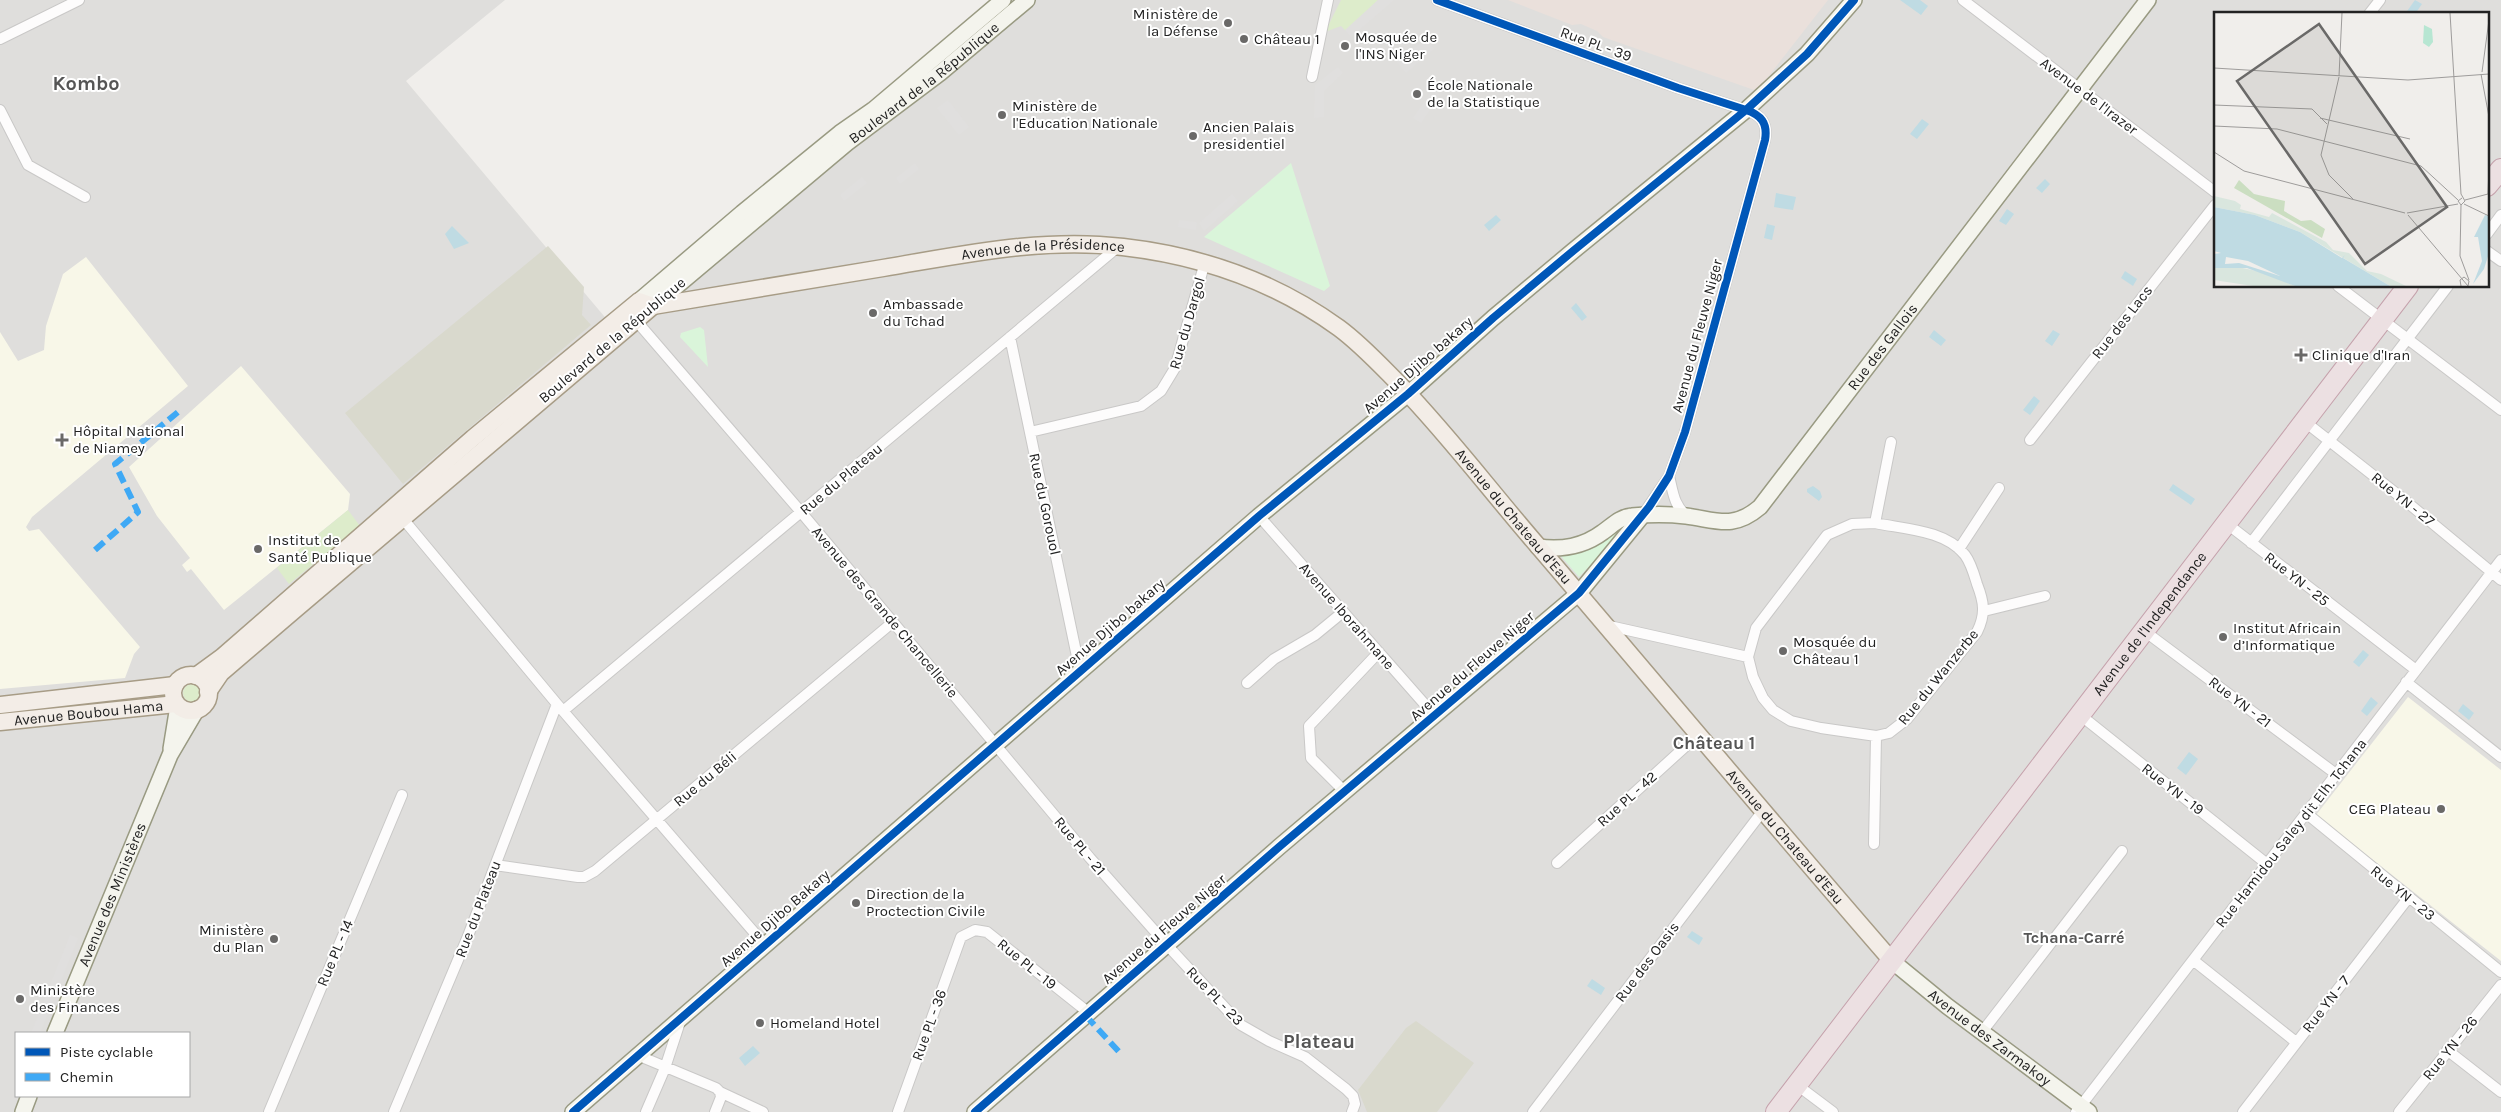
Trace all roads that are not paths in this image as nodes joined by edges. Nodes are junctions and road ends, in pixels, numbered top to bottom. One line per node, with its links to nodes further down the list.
1 (79, 0): 12 (street)
2 (1003, 0): 11 (street, Boulevard de la République)
3 (1027, 0): 11 (street, Boulevard de la République)
4 (1328, 0): 13 (street)
5 (1437, 0): 16 (street, Rue PL - 39)
6 (1854, 0): 16 (street, Avenue Djibo bakary)
7 (1962, 0): 14 (street, Avenue de l'Irazer)
8 (2148, 0): 14 (street, Rue des Gallois)
9 (2380, 0): 10 (street)
10 (2371, 12)
11 (986, 24): 31 (street, Boulevard de la République)
12 (0, 39)
13 (1312, 77)
14 (2080, 89): 19 (street, Avenue de l'Irazer); 48 (street, Rue des Gallois)
15 (0, 110): 20 (street)
16 (1746, 110): 35 (street, Avenue Djibo bakary); 42 (street, Avenue du Fleuve Niger)
17 (2501, 169): 18 (highway)
18 (2488, 185)
19 (2214, 191)
20 (85, 197)
21 (2214, 206): 39 (street, Rue des Lacs)
22 (2501, 215): 23 (street)
23 (2488, 233)
24 (1119, 246): 27 (main road, Avenue de la Présidence); 31 (main road, Avenue de la Présidence); 33 (street, Rue du Plateau)
25 (2488, 252): 26 (street)
26 (2501, 261)
27 (1205, 262): 35 (main road, Avenue de la Présidence); 38 (street, Rue du Dargol)
28 (2341, 288): 32 (street)
29 (2406, 288): 32 (highway, Avenue de l'Independance)
30 (2446, 288): 34 (street)
31 (639, 309): 44 (street, Avenue des Grande Chancellerie); 45 (main road, Boulevard de la République)
32 (2382, 320): 34 (street); 37 (highway, Avenue de l'Independance)
33 (1010, 337): 38 (street, Rue du Gorouol); 44 (street, Rue du Plateau)
34 (2408, 339): 36 (street); 40 (street)
35 (1408, 394): 46 (street, Avenue Djibo bakary); 52 (main road, Avenue du Chateau d'Eau)
36 (2501, 410)
37 (2304, 421): 40 (street, Rue YN - 27); 50 (highway, Avenue de l'Independance)
38 (1030, 432): 67 (street, Rue du Gorouol)
39 (2030, 440)
40 (2329, 441): 51 (street); 55 (street, Rue YN - 27)
41 (1891, 442): 49 (street)
42 (1669, 476): 47 (street, Avenue du Fleuve Niger); 48 (street)
43 (2000, 488): 53 (street)
44 (801, 512): 61 (street, Avenue des Grande Chancellerie); 75 (street, Rue du Plateau)
45 (398, 513): 68 (main road, Boulevard de la République); 72 (main road, Boulevard de la République); 75 (street)
46 (1259, 516): 60 (street, Avenue Iborahmane); 67 (street, Avenue Djibo bakary)
47 (1642, 516): 48 (street, Rue des Gallois); 52 (street, Rue des Gallois); 57 (street, Avenue du Fleuve Niger)
48 (1688, 516)
49 (1875, 523): 53 (street, Rue du Wanzerbe); 65 (street, Rue du Wanzerbe)
50 (2226, 523): 51 (street, Rue YN - 25); 63 (highway, Avenue de l'Independance)
51 (2251, 543): 66 (street, Rue YN - 25)
52 (1538, 547): 57 (main road, Avenue du Chateau d'Eau)
53 (1959, 549): 59 (street, Rue du Wanzerbe)
54 (2501, 560): 55 (street, Rue Hamidou Saley dit Elh. Tchana)
55 (2492, 572): 56 (street, Rue YN - 27); 66 (street, Rue Hamidou Saley dit Elh. Tchana)
56 (2501, 580)
57 (1579, 593): 62 (main road, Avenue du Chateau d'Eau); 78 (street, Avenue du Fleuve Niger)
58 (2045, 596): 59 (street)
59 (1984, 611): 81 (street, Rue du Wanzerbe)
60 (1343, 612): 64 (street, Avenue Iborahmane); 70 (street)
61 (894, 622): 82 (street, Avenue des Grande Chancellerie); 90 (street, Rue du Béli)
62 (1605, 625): 65 (street); 80 (main road, Avenue du Chateau d'Eau)
63 (2144, 630): 77 (highway, Avenue de l'Independance); 85 (street, Rue YN - 21)
64 (1379, 652): 78 (street, Avenue Iborahmane); 86 (street)
65 (1748, 657): 81 (street)
66 (2416, 670): 69 (street, Rue Hamidou Saley dit Elh. Tchana)
67 (1080, 671): 82 (street, Avenue Djibo bakary)
68 (196, 676): 71 (main road); 72 (main road)
69 (2406, 682): 84 (street); 85 (street, Rue Hamidou Saley dit Elh. Tchana)
70 (1247, 683)
71 (175, 685): 73 (main road, Avenue Boubou Hama); 74 (main road)
72 (208, 692): 76 (main road)
73 (0, 705)
74 (177, 705): 76 (main road); 79 (main road, Avenue Boubou Hama); 83 (street, Avenue des Ministères)
75 (560, 708): 90 (street); 95 (street, Rue du Plateau)
76 (198, 709): 83 (street, Avenue des Ministères)
77 (2079, 714): 94 (street, Rue YN - 19); 100 (highway, Avenue de l'Independance)
78 (1436, 716): 86 (street, Avenue du Fleuve Niger)
79 (0, 722)
80 (1698, 735): 88 (main road, Avenue du Chateau d'Eau); 93 (street, Rue PL - 42)
81 (1876, 736): 91 (street)
82 (996, 746): 98 (street, Rue PL - 21); 99 (street, Avenue Djibo Bakary)
83 (170, 755): 106 (street, Avenue des Ministères)
84 (2501, 757)
85 (2336, 774): 89 (street, Rue Hamidou Saley dit Elh. Tchana)
86 (1345, 792): 98 (street, Avenue du Fleuve Niger)
87 (402, 795): 118 (street, Rue PL - 14)
88 (1762, 812): 100 (main road, Avenue du Chateau d'Eau); 127 (street, Rue des Oasis)
89 (2306, 813): 94 (street, Rue Hamidou Saley dit Elh. Tchana); 96 (street, Rue YN - 23)
90 (656, 820): 95 (street, Rue du Béli); 99 (street)
91 (1874, 844)
92 (2122, 851): 107 (street)
93 (1557, 863)
94 (2267, 864): 101 (street, Rue Hamidou Saley dit Elh. Tchana)
95 (495, 865): 119 (street, Rue du Plateau)
96 (2409, 898): 102 (street, Rue YN - 23); 108 (street, Rue YN - 7)
97 (961, 937): 104 (street, Rue PL - 19); 124 (street, Rue PL - 36)
98 (1167, 945): 104 (street, Avenue du Fleuve Niger); 126 (street, Rue PL - 23)
99 (765, 946): 105 (street, Avenue Djibo Bakary)
100 (1892, 960): 107 (street, Avenue des Zarmakoy); 112 (highway, Avenue de l'Independance)
101 (2193, 960): 108 (street); 116 (street, Rue Hamidou Saley dit Elh. Tchana)
102 (2501, 972)
103 (2501, 985): 109 (street, Rue YN - 26)
104 (1089, 1013): 125 (street, Avenue du Fleuve Niger)
105 (681, 1017): 110 (street, Avenue Djibo Bakary); 111 (street)
106 (55, 1032)
107 (1982, 1032): 116 (street, Avenue des Zarmakoy)
108 (2296, 1042): 130 (street, Rue YN - 7)
109 (2448, 1050): 114 (street); 131 (street, Rue YN - 26)
110 (637, 1056): 111 (street); 120 (street, Avenue Djibo Bakary)
111 (665, 1068): 113 (street); 121 (street)
112 (1797, 1085): 128 (highway, Avenue de l'Independance); 129 (street)
113 (720, 1092): 122 (street); 123 (street)
114 (2501, 1092)
115 (29, 1097): 117 (street)
116 (2082, 1110)
117 (22, 1112)
118 (269, 1112)
119 (394, 1112)
120 (573, 1112)
121 (646, 1112)
122 (715, 1112)
123 (763, 1112)
124 (898, 1112)
125 (975, 1112)
126 (1352, 1112)
127 (1533, 1112)
128 (1776, 1112)
129 (1832, 1112)
130 (2243, 1112)
131 (2399, 1112)

